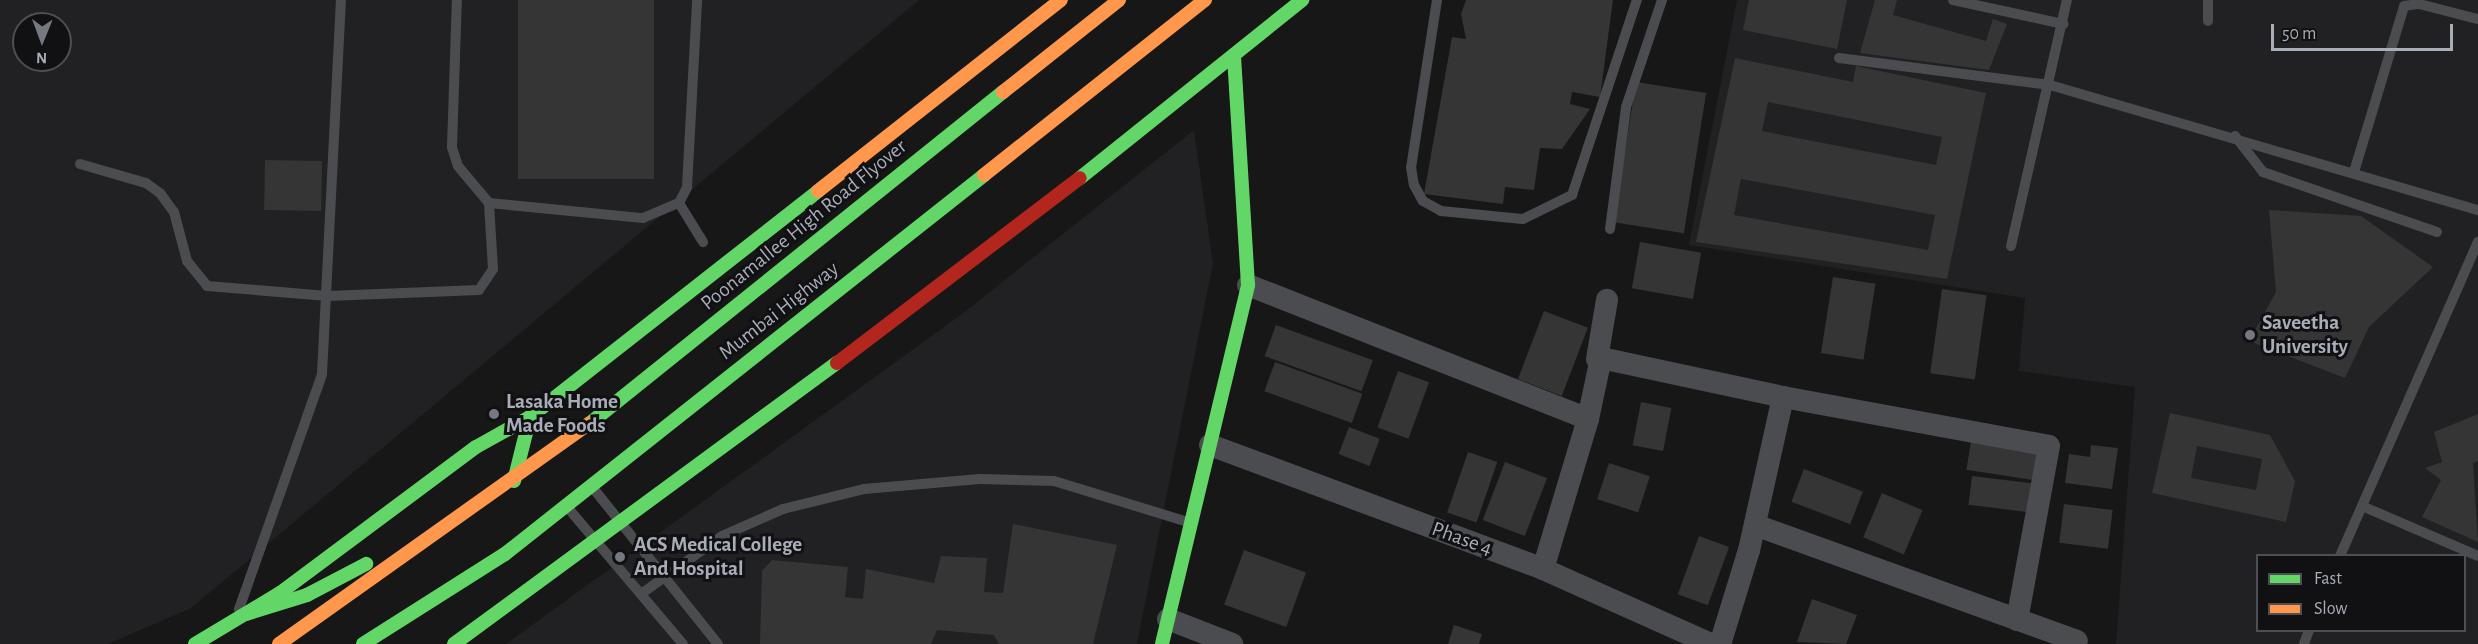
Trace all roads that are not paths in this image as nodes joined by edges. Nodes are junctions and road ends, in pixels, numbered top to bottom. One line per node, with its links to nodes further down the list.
1 (341, 0): 32 (lane)
2 (456, 0): 23 (lane)
3 (697, 0): 24 (lane)
4 (1061, 0): 36 (main road)
5 (1119, 0): 39 (main road, Poonamallee High Road Flyover)
6 (1204, 0): 40 (main road, Mumbai Highway)
7 (1302, 0): 17 (main road)
8 (1437, 0): 9 (lane)
9 (1637, 0)
10 (1662, 0): 26 (lane)
11 (1953, 0): 16 (lane)
12 (2067, 0): 16 (lane)
13 (2208, 0): 15 (lane)
14 (2478, 19): 22 (lane)
15 (2208, 21)
16 (2063, 24): 19 (lane)
17 (1234, 56): 31 (main road); 43 (main road)
18 (1839, 58): 19 (lane)
19 (2050, 85): 20 (lane); 30 (lane)
20 (2235, 136): 22 (lane); 27 (lane)
21 (80, 164): 32 (lane)
22 (2354, 172): 25 (lane)
23 (489, 203): 24 (lane); 32 (lane)
24 (679, 203): 28 (lane)
25 (2478, 210)
26 (1610, 229)
27 (2437, 232)
28 (703, 242)
29 (2478, 242): 42 (lane)
30 (2011, 246)
31 (1248, 285): 37 (street); 38 (main road)
32 (328, 296): 53 (lane)
33 (1607, 300): 34 (street)
34 (1597, 359): 35 (street); 37 (street)
35 (1783, 397): 45 (street); 55 (street)
36 (530, 417): 39 (main road); 53 (main road)
37 (1587, 419): 50 (street)
38 (1210, 445): 44 (main road); 50 (street, Phase 4)
39 (514, 481): 46 (main road)
40 (591, 485): 41 (main road, Mumbai Highway); 43 (lane)
41 (566, 506): 47 (lane); 57 (main road, Mumbai Highway)
42 (2362, 506): 48 (lane); 49 (lane)
43 (620, 521): 47 (main road); 51 (lane)
44 (1191, 523): 51 (lane); 54 (main road)
45 (1755, 525): 55 (street); 66 (street)
46 (447, 531): 53 (main road); 59 (main road)
47 (597, 539): 52 (lane); 60 (main road)
48 (2340, 554)
49 (2478, 556)
50 (1543, 569): 65 (street, Phase 4)
51 (662, 576): 52 (lane); 62 (lane)
52 (641, 594): 61 (lane)
53 (241, 618): 58 (main road)
54 (1168, 619): 63 (main road); 64 (street)
55 (2017, 620): 56 (street)
56 (2078, 641)
57 (366, 642)
58 (195, 644)
59 (279, 644)
60 (454, 644)
61 (683, 644)
62 (718, 644)
63 (1162, 644)
64 (1232, 644)
65 (1711, 644)
66 (1720, 644)

